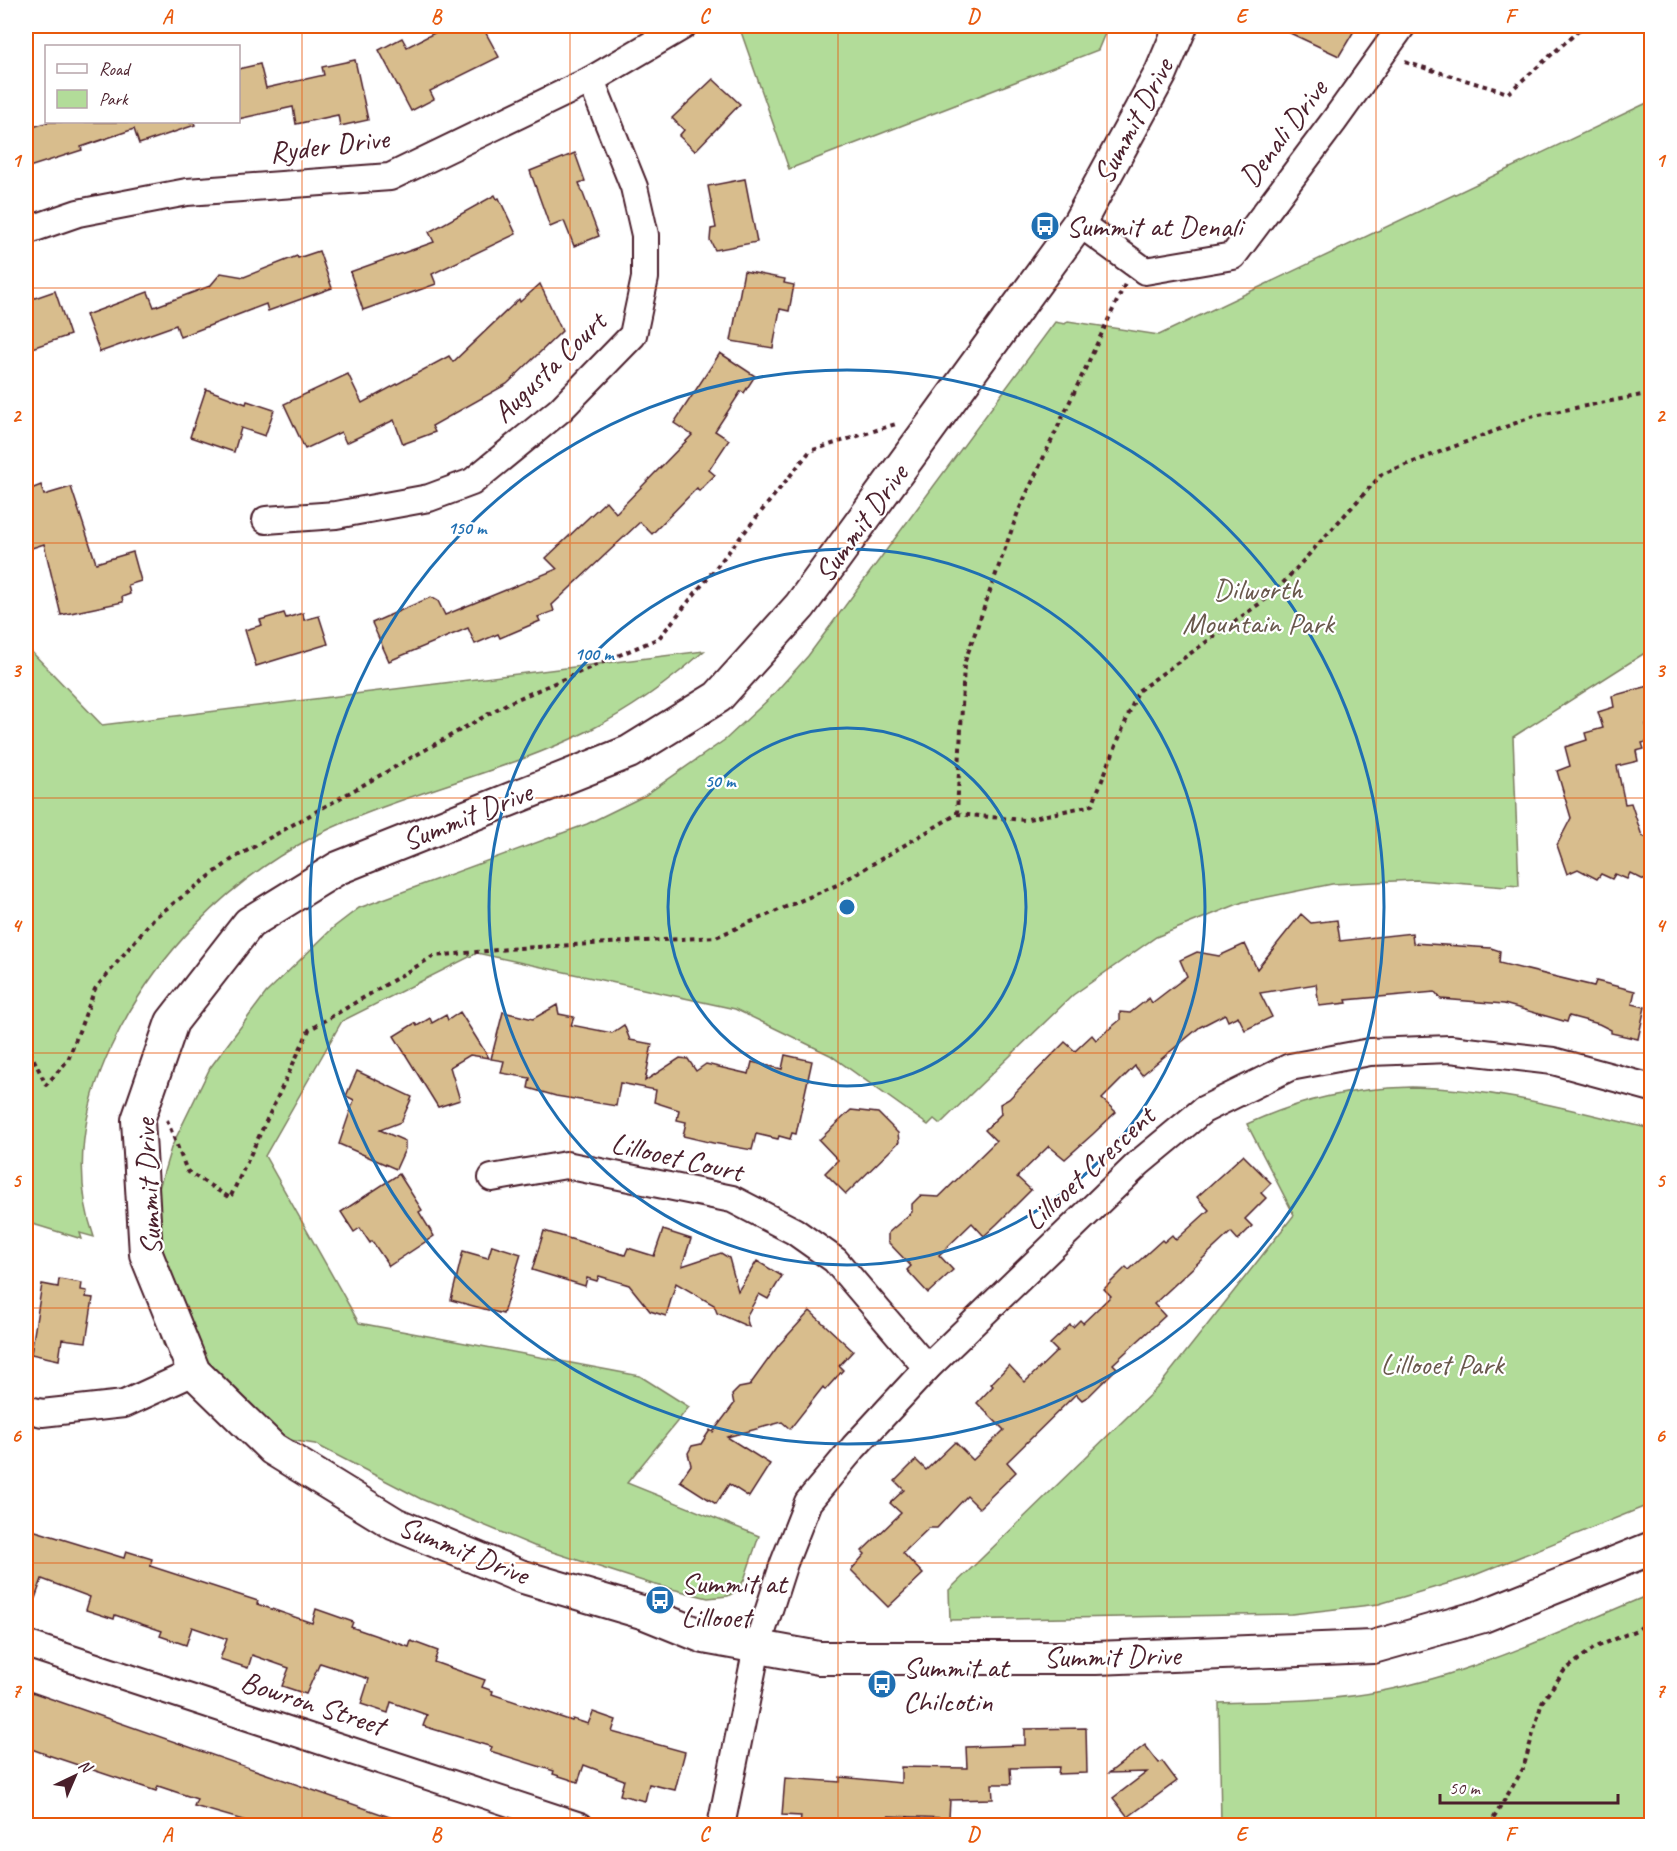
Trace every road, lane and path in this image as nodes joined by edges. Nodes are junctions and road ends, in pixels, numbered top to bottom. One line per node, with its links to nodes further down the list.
1 (683, 26): 6 (street, Ryder Drive)
2 (1181, 26): 7 (street, Summit Drive)
3 (1402, 26): 5 (street, Denali Drive)
4 (1584, 26): 5 (path)
5 (1381, 55): 9 (street, Denali Drive)
6 (591, 80): 8 (street, Ryder Drive); 12 (street, Augusta Court)
7 (1079, 223): 9 (street, Denali Drive); 11 (street, Summit Drive)
8 (26, 231)
9 (1135, 264): 13 (path)
10 (1652, 393): 13 (path)
11 (943, 409): 14 (path); 15 (street, Summit Drive)
12 (266, 520)
13 (957, 814): 15 (path)
14 (26, 1043)
15 (152, 1081): 19 (street, Summit Drive)
16 (1652, 1088): 18 (street, Lillooet Crescent)
17 (492, 1178): 18 (street, Lillooet Court)
18 (927, 1368): 24 (street, Lillooet Crescent)
19 (194, 1372): 20 (street); 24 (street, Summit Drive)
20 (26, 1410)
21 (1652, 1548): 24 (street, Summit Drive)
22 (1652, 1619): 27 (path)
23 (26, 1644): 25 (street, Bowron Street)
24 (757, 1647): 26 (street, Lillooet Crescent)
25 (580, 1826)
26 (720, 1826)
27 (1489, 1826)

